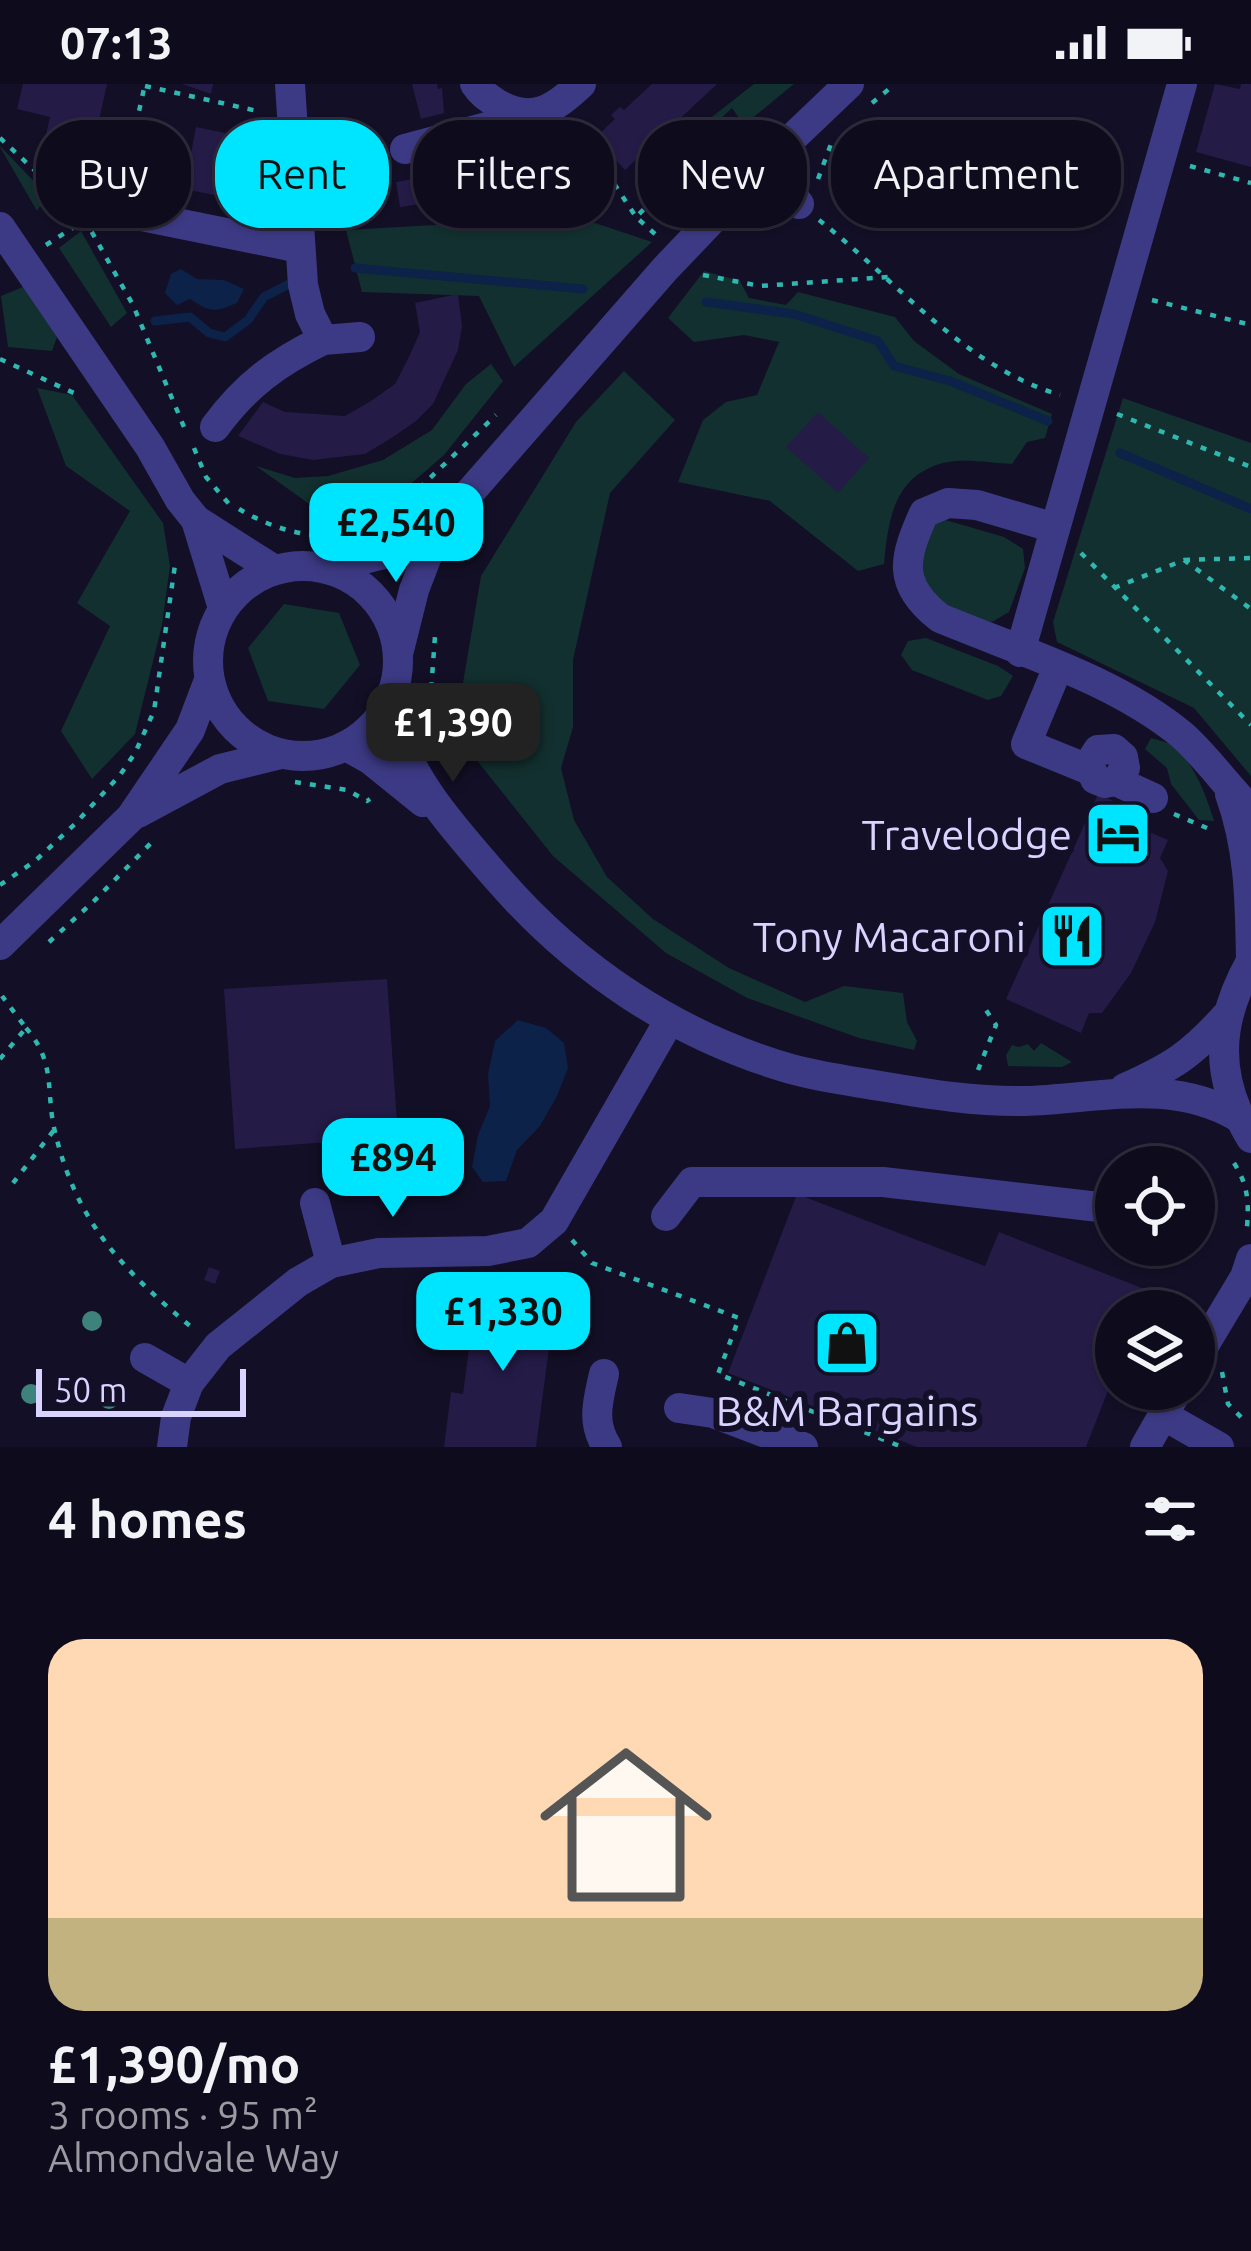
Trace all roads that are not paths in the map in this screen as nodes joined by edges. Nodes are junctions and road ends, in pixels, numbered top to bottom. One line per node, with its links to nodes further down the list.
1 (290, 84): 12 (street)
2 (475, 84): 6 (street)
3 (581, 84): 6 (street)
4 (849, 84): 7 (street)
5 (1182, 84): 17 (street)
6 (544, 110): 8 (street)
7 (807, 124)
8 (405, 149)
9 (0, 227): 16 (street)
10 (191, 227): 12 (street)
11 (704, 228): 18 (street)
12 (300, 248): 14 (street)
13 (359, 337): 14 (street)
14 (322, 340): 15 (street)
15 (215, 427)
16 (196, 520): 20 (street); 21 (street)
17 (1055, 528): 23 (street); 23 (street)
18 (436, 530): 19 (street); 22 (street)
19 (329, 568): 20 (street); 22 (street)
20 (273, 569): 21 (street)
21 (223, 608): 25 (street)
22 (399, 650): 26 (street)
23 (1020, 652): 24 (street)
24 (1058, 667): 30 (street); 31 (street)
25 (209, 680): 28 (street); 33 (street)
26 (394, 692): 27 (street); 29 (street)
27 (346, 746): 28 (street); 29 (street)
28 (288, 768): 33 (street)
29 (404, 772): 37 (street)
30 (1228, 788): 32 (street); 35 (street)
31 (1153, 798)
32 (1251, 810)
33 (131, 817): 34 (street)
34 (0, 945)
35 (1251, 961): 36 (street)
36 (1226, 1016): 38 (street); 39 (street)
37 (669, 1021): 38 (street); 43 (street)
38 (1116, 1092): 39 (street)
39 (1240, 1137)
40 (315, 1203): 43 (street)
41 (1095, 1207): 42 (street)
42 (666, 1216)
43 (331, 1263): 48 (street)
44 (1249, 1270): 45 (street)
45 (1215, 1327)
46 (145, 1358): 48 (street)
47 (604, 1374): 54 (street)
48 (189, 1383): 53 (street)
49 (679, 1408): 55 (street)
50 (1166, 1410): 56 (street)
51 (1182, 1410): 52 (street)
52 (1227, 1440)
53 (172, 1447)
54 (607, 1447)
55 (803, 1447)
56 (1145, 1447)

